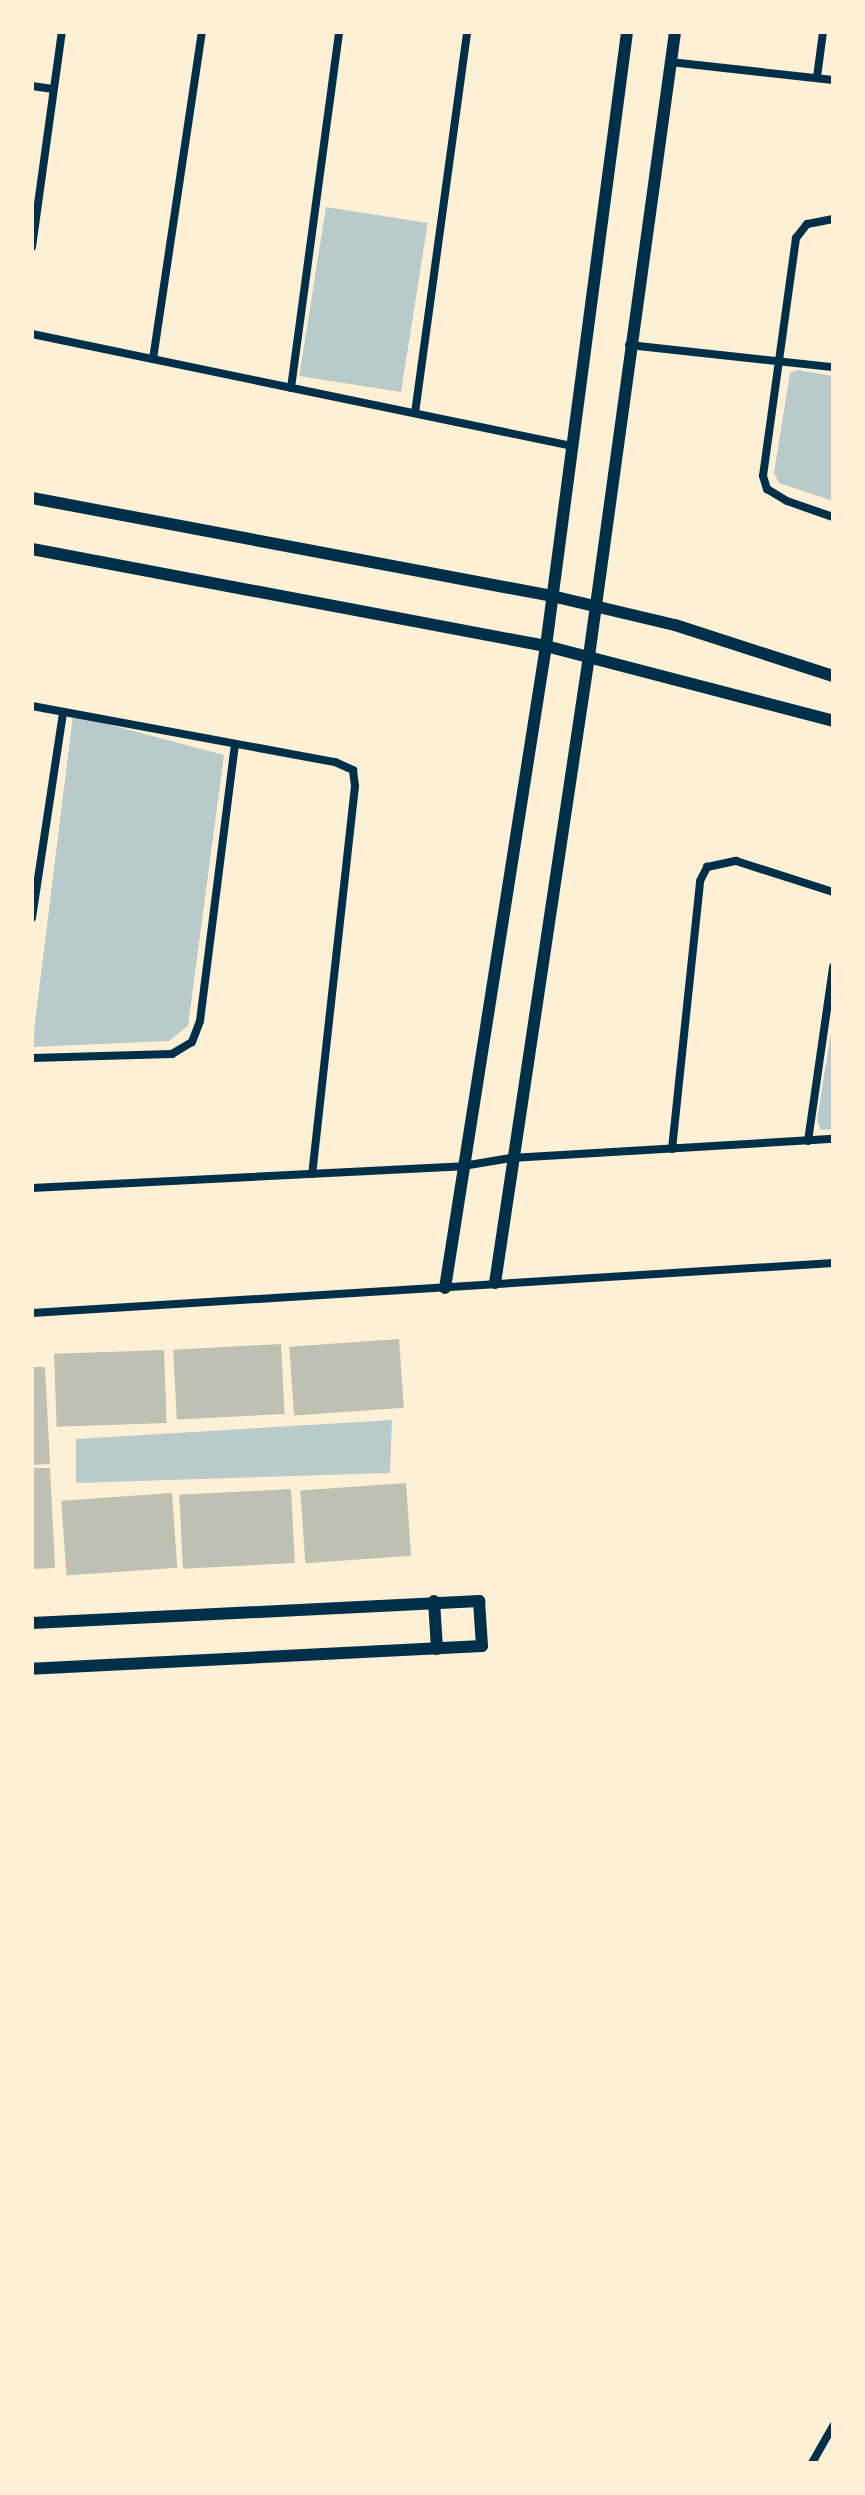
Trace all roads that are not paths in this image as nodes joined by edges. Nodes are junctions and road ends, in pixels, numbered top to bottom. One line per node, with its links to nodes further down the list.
1 (62, 32): 12 (street)
2 (202, 32): 17 (street)
3 (339, 32): 20 (street)
4 (467, 32): 21 (street)
5 (627, 32): 22 (street)
6 (675, 32): 8 (street)
7 (823, 32): 9 (street)
8 (670, 62): 9 (street); 16 (street)
9 (817, 77): 10 (street)
10 (833, 80)
11 (32, 86): 12 (street)
12 (53, 89): 14 (street)
13 (833, 219): 18 (street)
14 (32, 247)
15 (32, 334): 17 (street)
16 (628, 344): 18 (street); 27 (street)
17 (153, 359): 20 (street)
18 (783, 359): 19 (street); 24 (street)
19 (833, 367)
20 (291, 388): 21 (street)
21 (415, 413): 22 (street)
22 (572, 446): 26 (street)
23 (32, 498): 26 (street)
24 (833, 517)
25 (32, 549): 28 (street)
26 (552, 596): 27 (street); 28 (street)
27 (595, 606): 29 (street); 30 (street)
28 (546, 646): 29 (street); 43 (street)
29 (589, 656): 33 (street); 42 (street)
30 (833, 676)
31 (32, 706): 32 (street)
32 (63, 713): 34 (street); 36 (street)
33 (833, 721)
34 (235, 745): 38 (street); 44 (street)
35 (833, 892): 41 (street)
36 (32, 918)
37 (833, 967): 40 (street)
38 (32, 1058)
39 (833, 1139): 40 (street)
40 (808, 1141): 41 (street)
41 (672, 1149): 42 (street)
42 (511, 1158): 43 (street); 47 (street)
43 (463, 1166): 44 (street); 48 (street)
44 (312, 1174): 45 (street)
45 (32, 1188)
46 (833, 1263): 47 (street)
47 (495, 1283): 48 (street)
48 (445, 1288): 49 (street)
49 (32, 1313)
50 (434, 1601): 51 (street); 52 (street); 52 (street)
51 (32, 1623)
52 (437, 1649): 53 (street)
53 (32, 1669)
54 (833, 2426): 55 (street)
55 (812, 2463)

